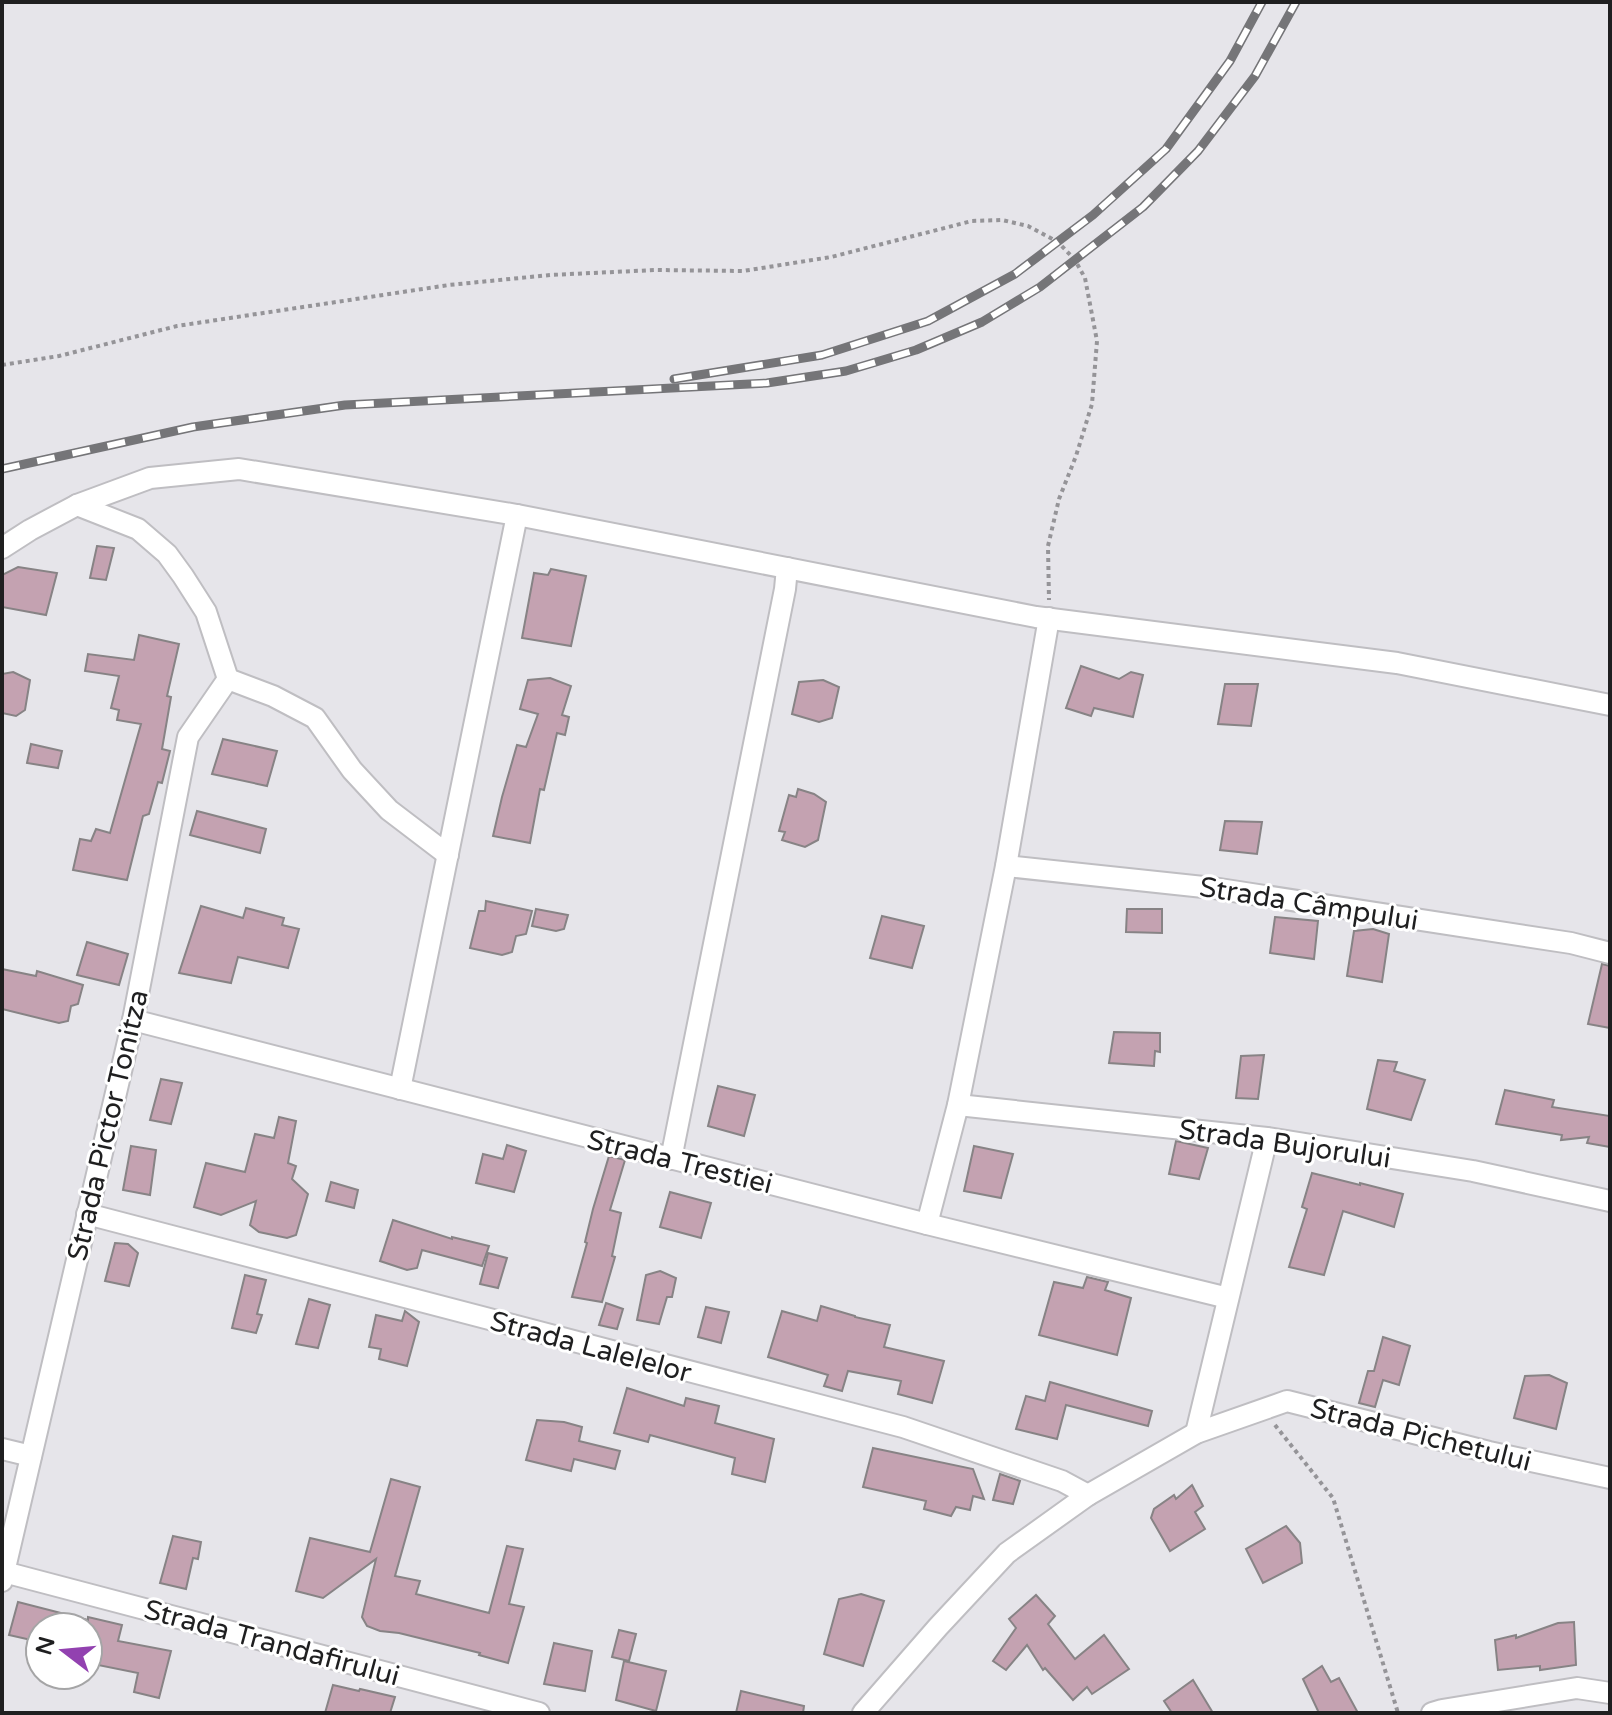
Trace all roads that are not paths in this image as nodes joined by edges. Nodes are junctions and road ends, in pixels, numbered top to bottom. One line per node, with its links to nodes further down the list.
1 (77, 505): 2 (street); 3 (street); 6 (street)
2 (517, 515): 4 (street); 8 (street)
3 (2, 548)
4 (787, 568): 5 (street); 15 (street)
5 (1049, 618): 7 (street); 9 (street)
6 (228, 679): 8 (street); 11 (street, Strada Pictor Tonitza)
7 (1610, 705)
8 (448, 855): 12 (street)
9 (1006, 866): 10 (street, Strada Câmpului); 13 (street)
10 (1610, 953)
11 (133, 1020): 12 (street, Strada Trestiei); 17 (street, Strada Pictor Tonitza)
12 (400, 1089): 15 (street, Strada Trestiei)
13 (958, 1105): 14 (street, Strada Bujorului); 18 (street)
14 (1267, 1138): 16 (street, Strada Bujorului); 19 (street)
15 (671, 1159): 18 (street, Strada Trestiei)
16 (1610, 1201)
17 (87, 1214): 22 (street, Strada Pictor Tonitza); 24 (street, Strada Lalelelor)
18 (927, 1224): 19 (street, Strada Trestiei)
19 (1228, 1298): 20 (street)
20 (1196, 1433): 23 (street, Strada Pichetului); 24 (street, Strada Pichetului)
21 (2, 1449): 22 (street)
22 (31, 1456): 25 (street, Strada Pictor Tonitza)
23 (1610, 1478)
24 (1088, 1495): 28 (street, Strada Pichetului)
25 (3, 1576): 27 (street, Strada Trandafirului)
26 (1610, 1693): 29 (street)
27 (539, 1713)
28 (863, 1713)
29 (1432, 1713)

